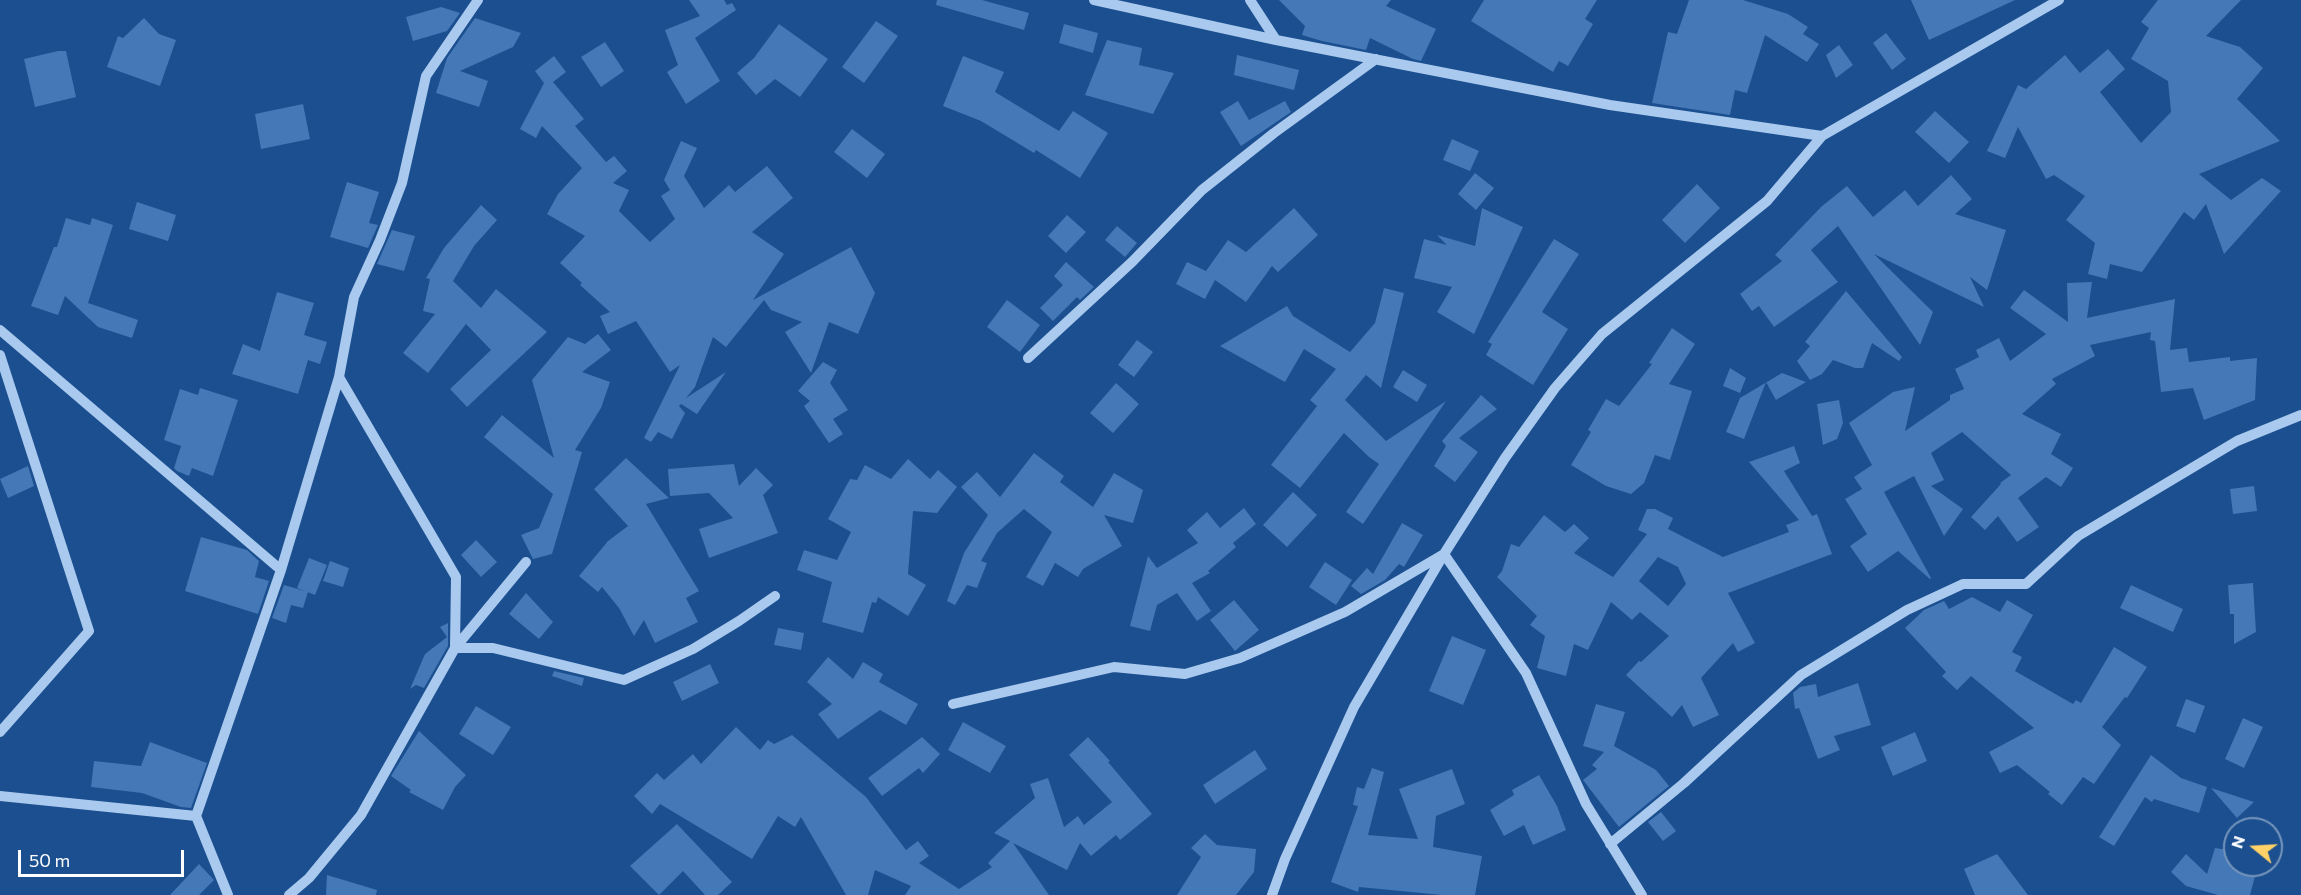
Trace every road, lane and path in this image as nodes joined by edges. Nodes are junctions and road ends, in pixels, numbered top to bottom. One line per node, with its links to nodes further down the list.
1 (478, 0): 11 (street)
2 (1095, 0): 5 (street)
3 (1250, 0): 5 (street)
4 (2059, 0): 7 (street)
5 (1276, 40): 6 (street)
6 (1376, 59): 7 (street); 10 (street)
7 (1822, 136): 13 (street)
8 (0, 330): 15 (street)
9 (0, 355): 19 (street)
10 (1028, 358)
11 (339, 377): 15 (street); 17 (street)
12 (2301, 415): 22 (street)
13 (1444, 554): 18 (street); 22 (street); 25 (street)
14 (526, 562): 17 (street)
15 (281, 570): 21 (street)
16 (775, 596): 17 (street)
17 (455, 648): 24 (street)
18 (953, 704)
19 (0, 732)
20 (0, 796): 21 (street)
21 (196, 816): 23 (street)
22 (1610, 844): 26 (street)
23 (228, 895)
24 (289, 895)
25 (1272, 895)
26 (1642, 895)

